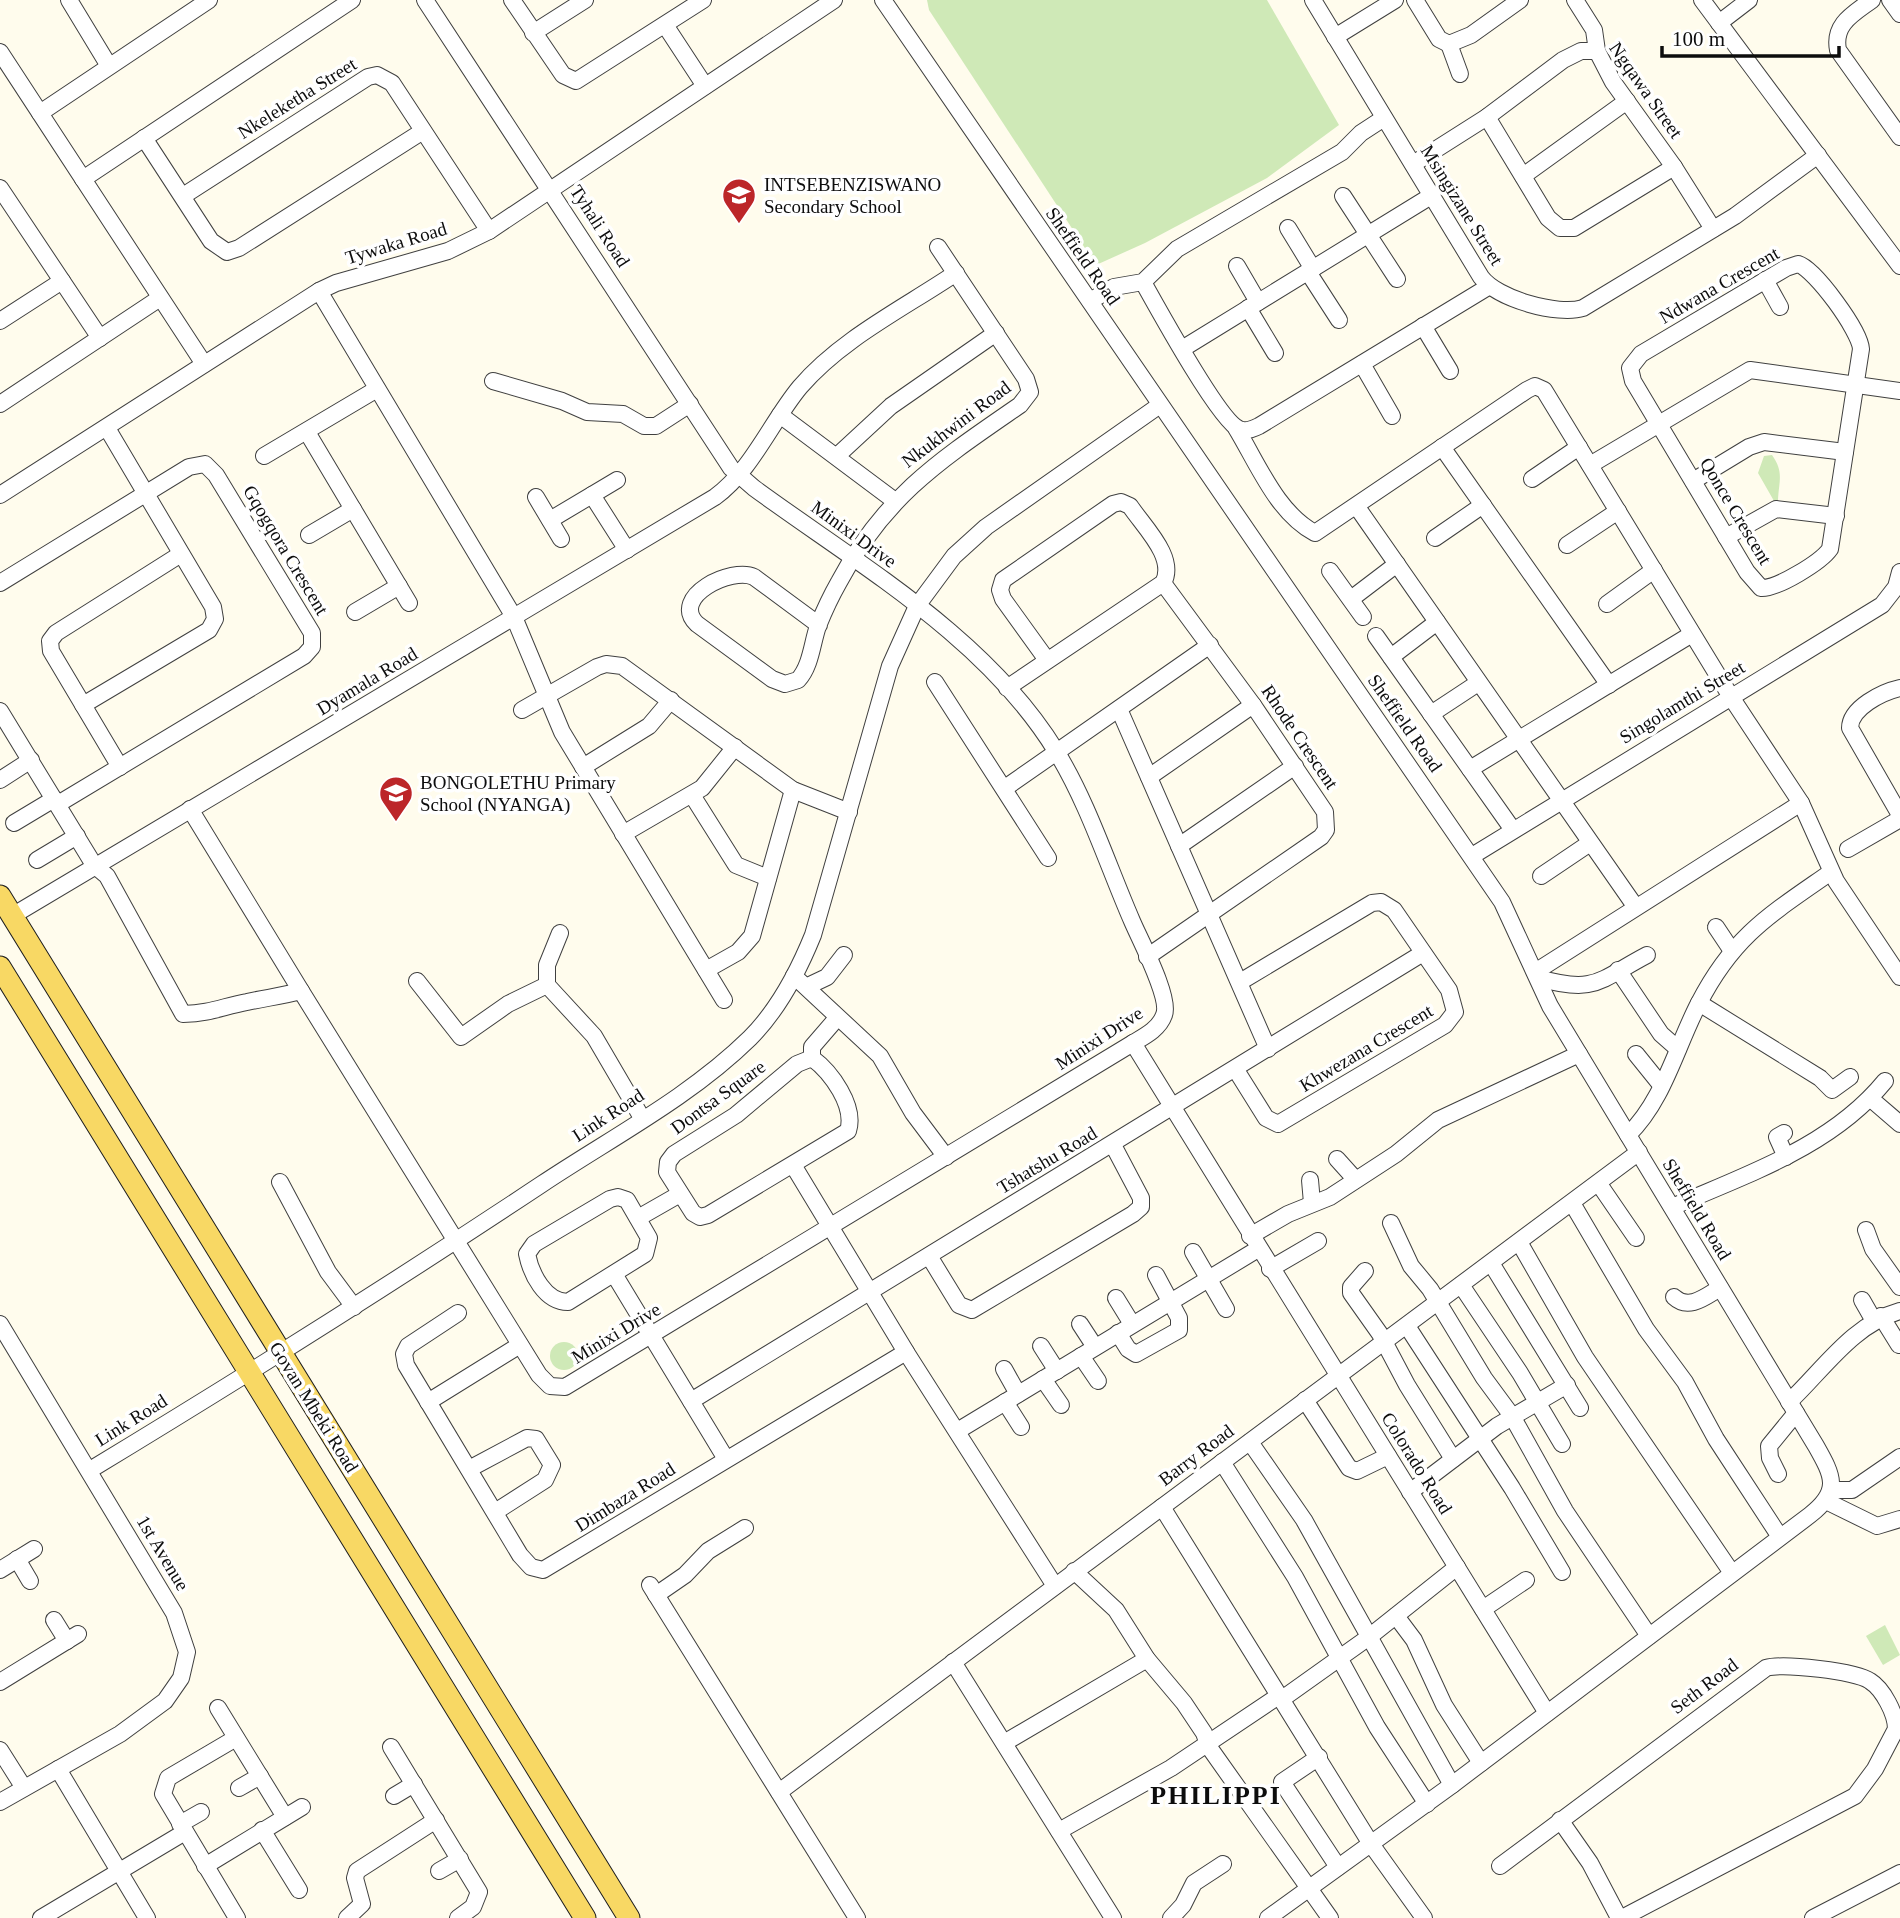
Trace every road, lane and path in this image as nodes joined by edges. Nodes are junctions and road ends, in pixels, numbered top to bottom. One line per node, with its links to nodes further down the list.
1 (69, 0): 27 (street)
2 (209, 0): 27 (street)
3 (352, 0): 36 (street)
4 (425, 0): 43 (street, Tyhali Road)
5 (512, 0): 22 (street)
6 (585, 0): 22 (street)
7 (703, 0): 21 (street)
8 (834, 0): 29 (street, Tywaka Road)
9 (883, 0): 63 (street, Sheffield Road)
10 (1313, 0): 23 (street, Msingizane Street)
11 (1395, 0): 23 (street)
12 (1415, 0): 24 (street)
13 (1575, 0): 25 (street)
14 (1702, 0): 20 (street)
15 (1749, 0): 20 (street)
16 (1872, 0): 35 (street)
17 (1890, 0): 19 (street)
18 (1512, 2): 24 (street)
19 (1900, 13)
20 (1719, 23): 37 (street)
21 (665, 25): 22 (street); 29 (street)
22 (533, 33)
23 (1335, 37): 33 (street, Msingizane Street)
24 (1449, 44): 28 (street)
25 (1597, 51): 30 (street, Ngqawa Street); 32 (street, Ngqawa Street)
26 (0, 52): 31 (street)
27 (109, 66): 31 (street)
28 (1460, 74)
29 (705, 86): 43 (street, Tywaka Road)
30 (1627, 101): 39 (street, Ngqawa Street); 40 (street)
31 (40, 113): 41 (street)
32 (1488, 117): 38 (street, Ngqawa Street); 40 (street)
33 (1384, 118): 38 (street, Msingizane Street); 59 (street)
34 (423, 131): 44 (street); 44 (street, Nkeleketha Street); 49 (street, Nkeleketha Street)
35 (1900, 137)
36 (144, 138): 41 (street); 44 (street)
37 (1818, 155): 48 (street, Msingizane Street); 53 (street)
38 (1412, 164): 46 (street, Msingizane Street)
39 (1674, 167): 40 (street); 48 (street, Ngqawa Street)
40 (1523, 176)
41 (83, 179): 62 (street)
42 (0, 188): 58 (street)
43 (551, 189): 49 (street, Tywaka Road); 81 (street, Tyhali Road)
44 (183, 196)
45 (1343, 196): 50 (street)
46 (1431, 196): 50 (street); 60 (street, Msingizane Street)
47 (1288, 228): 54 (street)
48 (1713, 229): 60 (street, Msingizane Street)
49 (489, 231): 61 (street, Tywaka Road)
50 (1368, 235): 54 (street); 56 (street)
51 (937, 247): 55 (street, Nkukhwini Road)
52 (1237, 266): 64 (street)
53 (1900, 266)
54 (1311, 270): 64 (street); 66 (street)
55 (956, 273): 69 (street, Nkukhwini Road); 83 (street, Dyamala Road)
56 (1397, 279)
57 (1765, 280): 65 (street); 77 (street, Ndwana Crescent); 85 (street, Ndwana Crescent)
58 (62, 281): 67 (street); 70 (street)
59 (1143, 282): 63 (street); 71 (street)
60 (1488, 287): 68 (street)
61 (319, 291): 73 (street, Tywaka Road); 78 (street)
62 (160, 298): 70 (street); 73 (street)
63 (1090, 301): 82 (street, Sheffield Road)
64 (1253, 305): 71 (street); 72 (street)
65 (1780, 307)
66 (1339, 320)
67 (0, 321)
68 (1423, 326): 74 (street); 75 (street)
69 (996, 333): 92 (street); 103 (street, Nkukhwini Road)
70 (100, 338): 80 (street)
71 (1182, 349): 87 (street)
72 (1275, 353)
73 (205, 364): 86 (street, Tywaka Road)
74 (1362, 364): 84 (street); 87 (street)
75 (1450, 371)
76 (494, 381): 81 (street)
77 (1855, 385): 79 (street); 85 (street); 91 (street, Qonce Crescent)
78 (377, 390): 88 (street); 130 (street)
79 (1900, 391)
80 (0, 404)
81 (690, 404): 95 (street, Tyhali Road)
82 (1160, 405): 128 (street, Link Road); 179 (street, Sheffield Road)
83 (780, 415): 92 (street); 95 (street, Dyamala Road)
84 (1392, 416)
85 (1658, 423): 94 (street); 98 (street, Qonce Crescent)
86 (107, 428): 99 (street); 100 (street, Tywaka Road)
87 (1236, 428): 105 (street)
88 (307, 432): 93 (street); 106 (street)
89 (1442, 447): 90 (street); 104 (street); 105 (street)
90 (1579, 447): 94 (street); 96 (street)
91 (1845, 452): 98 (street); 108 (street, Qonce Crescent)
92 (838, 455): 103 (street)
93 (264, 456)
94 (1590, 465): 107 (street)
95 (738, 475): 115 (street, Dyamala Road); 117 (street, Minixi Drive)
96 (1532, 479)
97 (617, 480): 101 (street)
98 (1693, 481): 111 (street, Qonce Crescent)
99 (145, 493): 116 (street); 122 (street, Gqogqora Crescent); 157 (street, Gqogqora Crescent)
100 (0, 495)
101 (592, 495): 109 (street); 115 (street)
102 (536, 497): 109 (street)
103 (895, 501): 117 (street, Nkukhwini Road)
104 (1483, 505): 112 (street); 141 (street)
105 (1357, 507): 118 (street)
106 (353, 509): 110 (street); 124 (street)
107 (1618, 511): 114 (street); 119 (street)
108 (1836, 516): 111 (street); 111 (street, Qonce Crescent)
109 (550, 520): 113 (street)
110 (309, 535)
111 (1726, 537)
112 (1435, 538)
113 (561, 539)
114 (1567, 545)
115 (627, 550): 130 (street, Dyamala Road)
116 (181, 554): 147 (street); 147 (street)
117 (851, 559): 128 (street, Minixi Drive); 133 (street, Nkukhwini Road)
118 (1397, 564): 125 (street); 132 (street)
119 (1654, 570): 127 (street); 134 (street)
120 (1330, 571): 125 (street)
121 (1900, 572): 145 (street, Singolamthi Street)
122 (0, 583)
123 (1163, 583): 136 (street, Rhode Crescent); 138 (street); 138 (street)
124 (399, 586): 126 (street); 129 (street)
125 (1351, 599): 131 (street)
126 (410, 603)
127 (1607, 604)
128 (917, 606): 142 (street, Minixi Drive); 170 (street, Link Road)
129 (355, 611)
130 (514, 617): 144 (street); 169 (street, Dyamala Road)
131 (1363, 617)
132 (1437, 622): 137 (street); 140 (street)
133 (819, 625): 133 (street, Nkukhwini Road)
134 (1692, 634): 141 (street); 145 (street)
135 (1376, 636): 137 (street)
136 (1210, 645): 148 (street, Rhode Crescent); 149 (street)
137 (1391, 657): 151 (street)
138 (1047, 660): 142 (street)
139 (935, 682): 163 (street)
140 (1478, 682): 151 (street); 153 (street)
141 (1609, 685): 153 (street)
142 (1007, 688): 155 (street, Minixi Drive)
143 (1900, 688): 171 (street)
144 (546, 695): 146 (street); 150 (street); 159 (street)
145 (1731, 697): 167 (street, Singolamthi Street); 168 (street)
146 (671, 700): 154 (street); 159 (street)
147 (83, 705): 157 (street)
148 (1252, 705): 158 (street, Rhode Crescent); 161 (street)
149 (1119, 709): 155 (street); 161 (street)
150 (522, 710)
151 (1431, 713): 160 (street)
152 (3, 722): 156 (street)
153 (1518, 740): 160 (street); 167 (street)
154 (735, 747): 164 (street); 165 (street)
155 (1057, 752): 163 (street); 196 (street, Minixi Drive)
156 (31, 760): 162 (street); 166 (street)
157 (120, 766): 166 (street, Gqogqora Crescent)
158 (1295, 766): 177 (street); 188 (street, Rhode Crescent)
159 (583, 767): 174 (street)
160 (1470, 769): 173 (street)
161 (1149, 777): 177 (street)
162 (0, 780)
163 (1005, 788): 180 (street)
164 (793, 790): 170 (street); 185 (street)
165 (692, 795): 174 (street); 185 (street)
166 (56, 801): 172 (street, Gqogqora Crescent); 175 (street)
167 (1561, 801): 173 (street, Singolamthi Street); 176 (street)
168 (1801, 803): 183 (street); 187 (street)
169 (190, 809): 182 (street, Dyamala Road); 207 (street)
170 (849, 812): 201 (street, Link Road)
171 (1900, 817): 178 (street)
172 (14, 823)
173 (1513, 830): 179 (street, Singolamthi Street)
174 (623, 834): 198 (street)
175 (77, 836): 181 (street); 182 (street)
176 (1590, 843): 184 (street); 187 (street)
177 (1179, 846): 188 (street)
178 (1848, 849)
179 (1472, 856): 200 (street, Sheffield Road)
180 (1048, 858)
181 (37, 860)
182 (94, 865): 189 (street, Dyamala Road); 207 (street)
183 (1831, 872): 192 (street); 202 (street)
184 (1541, 876)
185 (768, 878): 198 (street)
186 (0, 896): 189 (main road, Govan Mbeki Road)
187 (1635, 906): 200 (street)
188 (1209, 914): 196 (street, Rhode Crescent); 204 (street)
189 (12, 916): 283 (main road, Govan Mbeki Road)
190 (1716, 927): 192 (street)
191 (560, 933): 205 (street)
192 (1732, 951): 209 (street)
193 (1423, 953): 204 (street, Khwezana Crescent); 212 (street, Tshatshu Road); 217 (street, Khwezana Crescent)
194 (844, 955): 206 (street)
195 (1647, 955): 199 (street)
196 (1147, 957): 211 (street, Minixi Drive)
197 (0, 967): 285 (main road, Govan Mbeki Road)
198 (706, 970): 208 (street)
199 (1618, 970): 200 (street); 213 (street)
200 (1536, 975): 214 (street, Sheffield Road)
201 (794, 976): 206 (street); 223 (street, Link Road)
202 (1900, 977)
203 (416, 981): 205 (street)
204 (1240, 982): 212 (street)
205 (547, 985): 223 (street)
206 (808, 986): 210 (street)
207 (301, 991): 247 (street)
208 (724, 1000)
209 (1699, 1003): 213 (street); 218 (street)
210 (837, 1018): 216 (street); 229 (street)
211 (1133, 1043): 222 (street, Colorado Road); 229 (street, Minixi Drive)
212 (1268, 1049): 217 (street, Tshatshu Road)
213 (1678, 1049): 220 (street)
214 (1579, 1054): 226 (street, Sheffield Road); 233 (street)
215 (1636, 1054): 220 (street)
216 (812, 1058): 232 (street, Dontsa Square); 237 (street, Dontsa Square)
217 (1236, 1070): 222 (street, Tshatshu Road)
218 (1850, 1077)
219 (1885, 1082): 221 (street)
220 (1661, 1085): 226 (street)
221 (1871, 1099): 224 (street); 230 (street)
222 (1173, 1107): 227 (street, Tshatshu Road); 248 (street, Colorado Road)
223 (642, 1118): 247 (street, Link Road)
224 (1900, 1124)
225 (1784, 1133): 230 (street)
226 (1628, 1135): 228 (street, Sheffield Road)
227 (1113, 1144): 251 (street, Tshatshu Road); 251 (street)
228 (1639, 1152): 236 (street, Barry Road); 240 (street, Sheffield Road)
229 (946, 1157): 243 (street, Minixi Drive)
230 (1786, 1157): 240 (street)
231 (1337, 1159): 233 (street)
232 (793, 1165): 237 (street, Dontsa Square); 243 (street)
233 (1355, 1179): 238 (street)
234 (1310, 1180): 238 (street)
235 (280, 1182): 267 (street)
236 (1599, 1184): 239 (street, Barry Road); 245 (street)
237 (680, 1194): 241 (street)
238 (1312, 1203): 248 (street)
239 (1572, 1203): 249 (street, Barry Road); 318 (street)
240 (1672, 1207): 260 (street, Sheffield Road)
241 (638, 1218): 255 (street); 255 (street)
242 (1391, 1223): 266 (street)
243 (831, 1227): 261 (street); 276 (street, Minixi Drive)
244 (1866, 1230): 259 (street)
245 (1636, 1238)
246 (1318, 1241): 253 (street)
247 (454, 1242): 267 (street, Link Road); 278 (street)
248 (1254, 1242): 253 (street, Colorado Road); 257 (street)
249 (1519, 1242): 252 (street, Barry Road); 325 (street)
250 (1193, 1252): 257 (street)
251 (929, 1256): 261 (street, Tshatshu Road)
252 (1491, 1263): 258 (street, Barry Road); 289 (street)
253 (1270, 1269): 287 (street, Colorado Road)
254 (1365, 1271): 277 (street)
255 (614, 1274): 276 (street)
256 (1156, 1275): 265 (street)
257 (1208, 1278): 265 (street); 268 (street)
258 (1461, 1285): 266 (street, Barry Road); 294 (street)
259 (1900, 1287)
260 (1720, 1288): 262 (street); 296 (street, Sheffield Road)
261 (869, 1292): 281 (street); 292 (street, Tshatshu Road)
262 (1674, 1297)
263 (1116, 1298): 275 (street)
264 (1862, 1300): 271 (street)
265 (1170, 1302): 275 (street); 275 (street)
266 (1437, 1304): 274 (street, Barry Road); 298 (street)
267 (354, 1307): 283 (street, Link Road)
268 (1226, 1309)
269 (1900, 1311): 271 (street)
270 (458, 1313): 293 (street, Dimbaza Road)
271 (1878, 1319): 279 (street); 296 (street)
272 (0, 1324): 310 (street, 1st Avenue)
273 (1080, 1324): 282 (street)
274 (1407, 1326): 277 (street, Barry Road); 301 (street)
275 (1125, 1328): 282 (street)
276 (652, 1336): 278 (street, Minixi Drive); 292 (street)
277 (1385, 1342): 287 (street, Barry Road); 307 (street)
278 (520, 1345): 293 (street)
279 (1899, 1345)
280 (1041, 1346): 286 (street)
281 (906, 1352): 300 (street); 306 (street, Dimbaza Road)
282 (1088, 1352): 286 (street); 288 (street)
283 (281, 1354): 285 (street, Link Road); 384 (main road, Govan Mbeki Road)
284 (1004, 1369): 290 (street)
285 (250, 1373): 310 (street, Link Road); 383 (main road, Govan Mbeki Road)
286 (1050, 1375): 290 (street); 295 (street)
287 (1339, 1376): 291 (street, Barry Road); 304 (street, Colorado Road)
288 (1098, 1381)
289 (1567, 1385): 294 (street); 297 (street)
290 (1011, 1398): 299 (street); 300 (street)
291 (1306, 1400): 302 (street, Barry Road); 304 (street)
292 (691, 1401): 306 (street)
293 (428, 1402): 309 (street, Dimbaza Road)
294 (1536, 1402): 298 (street); 303 (street)
295 (1061, 1405)
296 (1792, 1407): 311 (street); 313 (street, Sheffield Road)
297 (1580, 1408)
298 (1513, 1416): 301 (street); 332 (street)
299 (1021, 1427)
300 (959, 1430): 328 (street)
301 (1479, 1439): 307 (street); 324 (street)
302 (1250, 1442): 308 (street, Barry Road); 333 (street)
303 (1562, 1444)
304 (1388, 1456): 312 (street, Colorado Road)
305 (1900, 1457): 313 (street)
306 (726, 1459): 315 (street, Dimbaza Road)
307 (1453, 1459): 312 (street)
308 (1222, 1462): 314 (street, Barry Road); 334 (street)
309 (469, 1468): 315 (street, Dimbaza Road); 315 (street)
310 (90, 1470): 348 (street, 1st Avenue)
311 (1778, 1474)
312 (1410, 1492): 321 (street, Colorado Road)
313 (1829, 1496): 316 (street); 318 (street)
314 (1162, 1507): 323 (street, Barry Road); 338 (street)
315 (495, 1513)
316 (1900, 1519)
317 (745, 1528): 354 (street)
318 (1780, 1537): 325 (street)
319 (34, 1549): 320 (street)
320 (17, 1559): 322 (street); 327 (street)
321 (1457, 1567): 329 (street, Colorado Road); 330 (street)
322 (0, 1570)
323 (1074, 1572): 328 (street, Barry Road); 335 (street)
324 (1562, 1572)
325 (1732, 1573): 332 (street)
326 (1526, 1580): 329 (street)
327 (30, 1581)
328 (1055, 1586): 336 (street, Barry Road)
329 (1483, 1609): 340 (street, Colorado Road)
330 (1396, 1616): 333 (street); 347 (street)
331 (54, 1620): 337 (street)
332 (1649, 1636): 340 (street)
333 (1369, 1637): 334 (street); 351 (street)
334 (1339, 1657): 338 (street); 357 (street)
335 (1147, 1659): 342 (street); 343 (street)
336 (953, 1662): 343 (street); 354 (street, Barry Road)
337 (0, 1682)
338 (1281, 1697): 342 (street); 346 (street)
339 (218, 1708): 341 (street)
340 (1547, 1713): 347 (street)
341 (236, 1738): 349 (street); 363 (street)
342 (1207, 1741): 365 (street); 375 (street)
343 (1004, 1743): 365 (street)
344 (391, 1746): 350 (street)
345 (0, 1749): 352 (street)
346 (1319, 1757): 366 (street); 371 (street)
347 (1481, 1763): 351 (street)
348 (58, 1769): 352 (street, 1st Avenue); 373 (street)
349 (260, 1776): 353 (street); 360 (street)
350 (414, 1784): 355 (street); 361 (street)
351 (1452, 1785): 357 (street)
352 (24, 1788): 356 (street, 1st Avenue)
353 (239, 1788)
354 (779, 1792): 385 (street)
355 (394, 1796)
356 (0, 1802)
357 (1427, 1804): 366 (street)
358 (302, 1807): 360 (street)
359 (201, 1812): 363 (street)
360 (285, 1817): 364 (street)
361 (436, 1820): 367 (street); 381 (street)
362 (1560, 1820): 370 (street, Seth Road); 390 (street); 390 (street, Seth Road)
363 (182, 1828): 369 (street); 373 (street)
364 (262, 1830): 369 (street); 376 (street)
365 (1059, 1831): 386 (street)
366 (1371, 1844): 371 (street); 389 (street)
367 (460, 1859): 372 (street); 382 (street)
368 (1223, 1864): 387 (street)
369 (205, 1866): 380 (street)
370 (1500, 1866)
371 (1338, 1867): 375 (street)
372 (439, 1871)
373 (120, 1873): 378 (street); 379 (street)
374 (1900, 1873): 391 (street)
375 (1308, 1889): 377 (street); 388 (street)
376 (299, 1890)
377 (1325, 1916)
378 (41, 1918)
379 (146, 1918)
380 (237, 1918)
381 (347, 1918)
382 (458, 1918)
383 (585, 1918)
384 (629, 1918)
385 (857, 1918)
386 (1113, 1918)
387 (1171, 1918)
388 (1268, 1918)
389 (1424, 1918)
390 (1620, 1918)
391 (1813, 1918)

